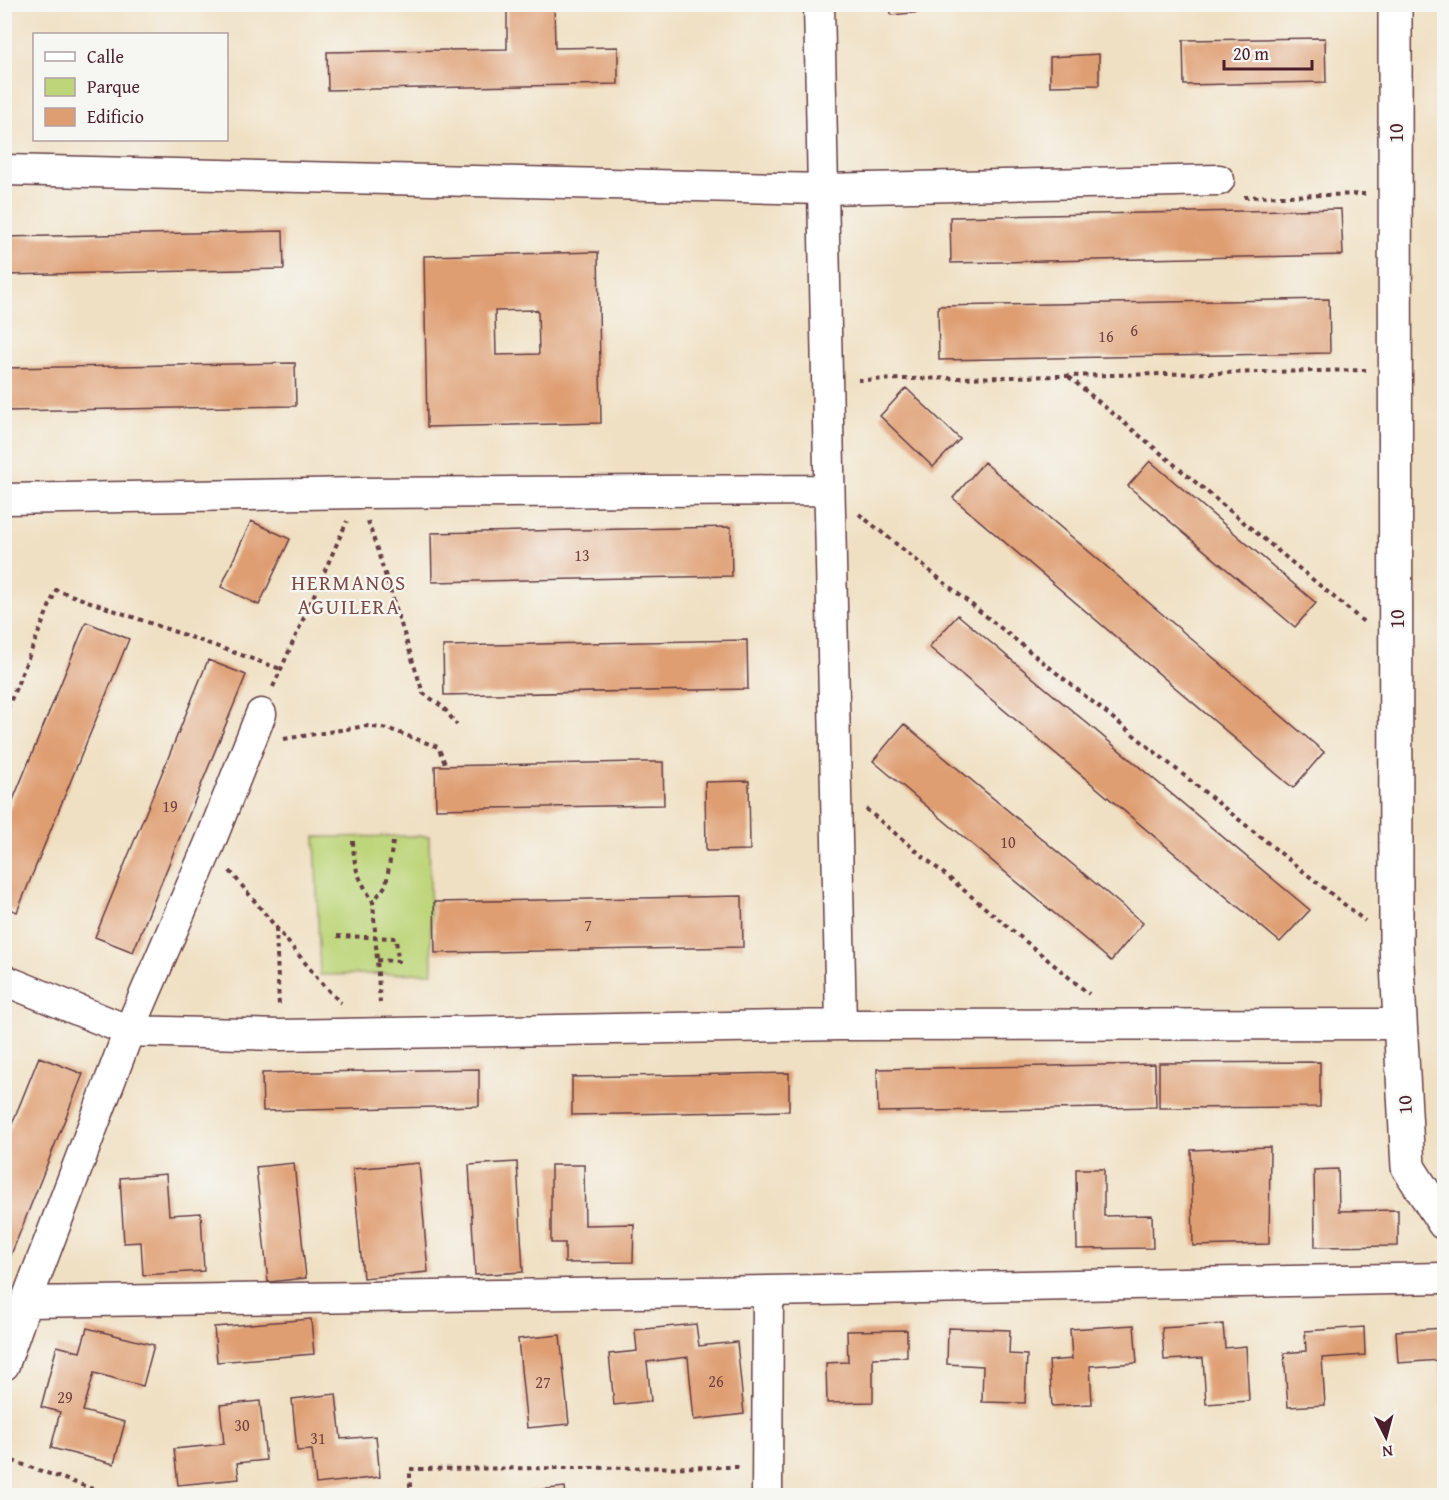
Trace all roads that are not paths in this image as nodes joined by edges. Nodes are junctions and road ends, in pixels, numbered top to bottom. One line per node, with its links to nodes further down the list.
1 (819, 4): 5 (street)
2 (1395, 4): 10 (street, 10)
3 (4, 170): 5 (street)
4 (1219, 180): 5 (street)
5 (823, 189): 6 (street)
6 (829, 490): 7 (street); 11 (street)
7 (4, 499)
8 (261, 714): 12 (street)
9 (4, 980): 12 (street)
10 (1400, 1024): 11 (street); 13 (street, 10)
11 (841, 1026): 12 (street)
12 (129, 1031): 16 (street)
13 (1444, 1223)
14 (1444, 1278): 15 (street)
15 (768, 1291): 16 (street); 18 (street)
16 (26, 1302): 17 (street)
17 (4, 1365)
18 (767, 1481)

